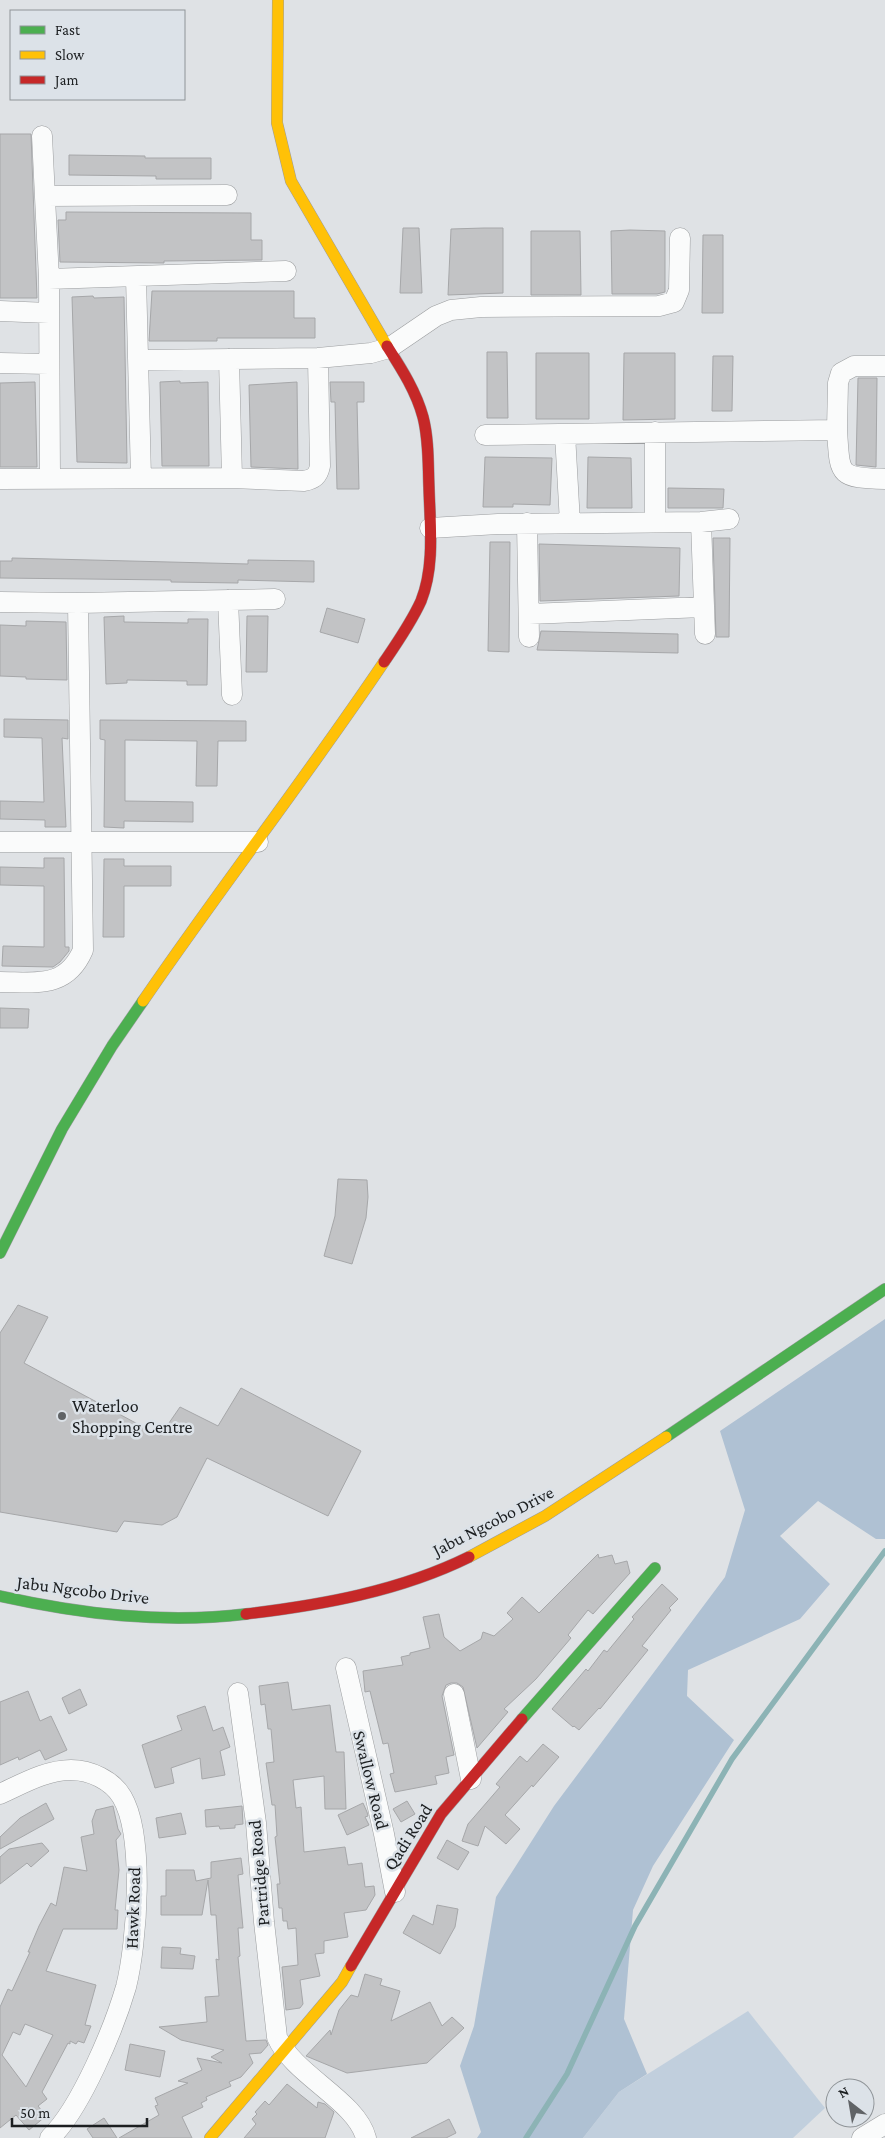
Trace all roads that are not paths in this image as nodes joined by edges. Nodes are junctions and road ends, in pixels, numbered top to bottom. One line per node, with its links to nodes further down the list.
1 (278, 0): 11 (street)
2 (42, 136): 4 (street)
3 (227, 195): 4 (street)
4 (45, 196): 8 (street)
5 (680, 238): 11 (street)
6 (286, 271): 7 (street)
7 (136, 277): 8 (street); 14 (street)
8 (49, 279): 10 (street)
9 (0, 311): 10 (street)
10 (49, 313): 16 (street)
11 (389, 348): 12 (street); 32 (street)
12 (318, 358): 13 (street); 24 (street)
13 (229, 359): 14 (street); 24 (street)
14 (139, 360): 23 (street)
15 (0, 363): 16 (street)
16 (49, 364): 22 (street)
17 (885, 366): 18 (street)
18 (836, 430): 19 (street); 26 (street)
19 (655, 432): 21 (street); 28 (street)
20 (485, 434): 21 (street)
21 (565, 434): 31 (street)
22 (50, 478): 23 (street); 25 (street)
23 (141, 478): 24 (street)
24 (232, 478)
25 (0, 479)
26 (885, 479)
27 (729, 520): 29 (street)
28 (655, 522): 29 (street); 31 (street)
29 (701, 522): 37 (street)
30 (527, 523): 31 (street); 32 (street); 38 (street)
31 (570, 523)
32 (430, 528): 44 (street)
33 (275, 599): 34 (street)
34 (228, 600): 36 (street); 41 (street)
35 (0, 602): 36 (street)
36 (78, 603): 43 (street)
37 (704, 607): 38 (street); 39 (street)
38 (528, 614): 40 (street)
39 (705, 634)
40 (529, 637)
41 (232, 695)
42 (0, 842): 43 (street)
43 (83, 842): 44 (street); 45 (street)
44 (258, 842): 46 (street)
45 (0, 982)
46 (0, 1253)
47 (885, 1289): 49 (street, Jabu Ngcobo Drive)
48 (655, 1568): 53 (street, Qadi Road)
49 (0, 1596)
50 (346, 1668): 55 (street, Swallow Road)
51 (238, 1693): 56 (street, Partridge Road)
52 (454, 1694): 53 (street)
53 (471, 1779): 55 (street, Qadi Road)
54 (0, 1794): 58 (street, Hawk Road)
55 (395, 1892): 56 (street, Qadi Road)
56 (284, 2052): 59 (street, Qadi Road); 60 (street)
57 (885, 2124): 61 (street)
58 (50, 2138)
59 (210, 2138)
60 (366, 2138)
61 (862, 2138)

